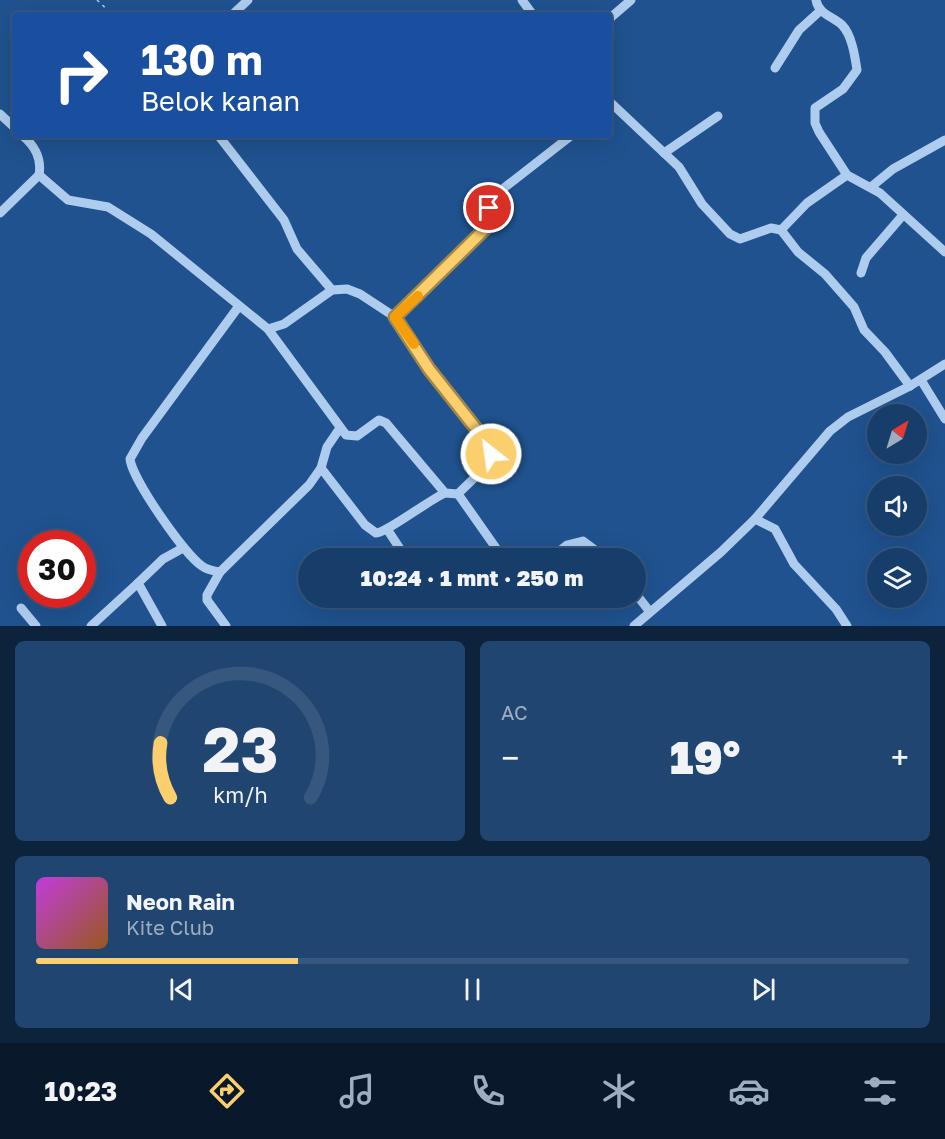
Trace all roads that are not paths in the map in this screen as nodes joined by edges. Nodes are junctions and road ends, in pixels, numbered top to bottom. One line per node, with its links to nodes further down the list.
1 (248, 0): 5 (street)
2 (631, 0): 6 (street)
3 (816, 0): 4 (street)
4 (820, 10): 7 (street); 17 (street)
5 (235, 12)
6 (612, 16)
7 (775, 68)
8 (612, 104): 16 (street)
9 (0, 114): 11 (street)
10 (718, 116): 16 (street)
11 (12, 125)
12 (25, 138): 18 (street)
13 (220, 138): 25 (street)
14 (568, 138): 27 (street)
15 (945, 140): 19 (street)
16 (664, 153): 22 (street)
17 (847, 175): 19 (street); 22 (street)
18 (39, 176): 20 (street); 26 (street)
19 (871, 187): 21 (street)
20 (0, 213)
21 (903, 215): 23 (street); 24 (street)
22 (781, 230): 31 (street)
23 (945, 252)
24 (861, 273)
25 (332, 290): 27 (street); 28 (street)
26 (240, 306): 28 (street); 39 (street)
27 (395, 317): 36 (street)
28 (268, 329): 33 (street)
29 (945, 364): 30 (street)
30 (921, 380): 31 (street); 32 (street)
31 (910, 386): 37 (street)
32 (945, 419)
33 (340, 428): 34 (street); 35 (street)
34 (321, 468): 38 (street); 44 (street)
35 (445, 493): 36 (street); 38 (street)
36 (458, 494): 41 (street)
37 (755, 519): 48 (street); 54 (street)
38 (387, 529): 40 (street)
39 (183, 548): 44 (street); 45 (street)
40 (399, 548)
41 (495, 548)
42 (563, 548): 43 (street)
43 (592, 548)
44 (220, 572): 52 (street)
45 (138, 583): 50 (street); 51 (street)
46 (646, 607): 48 (street)
47 (21, 608): 49 (street)
48 (650, 612): 53 (street)
49 (36, 626)
50 (91, 626)
51 (162, 626)
52 (226, 626)
53 (634, 626)
54 (847, 626)

